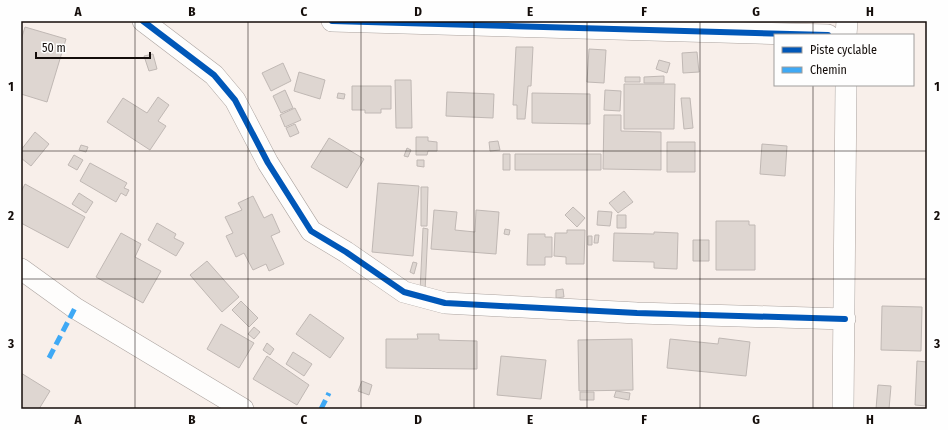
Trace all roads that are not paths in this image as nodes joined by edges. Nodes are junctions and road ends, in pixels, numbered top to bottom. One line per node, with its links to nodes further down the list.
1 (143, 21): 8 (street)
2 (332, 21): 4 (street)
3 (848, 21): 5 (street)
4 (793, 34)
5 (846, 34)
6 (846, 86): 8 (street)
7 (21, 269): 9 (street)
8 (846, 319): 10 (street)
9 (243, 409)
10 (843, 409)

